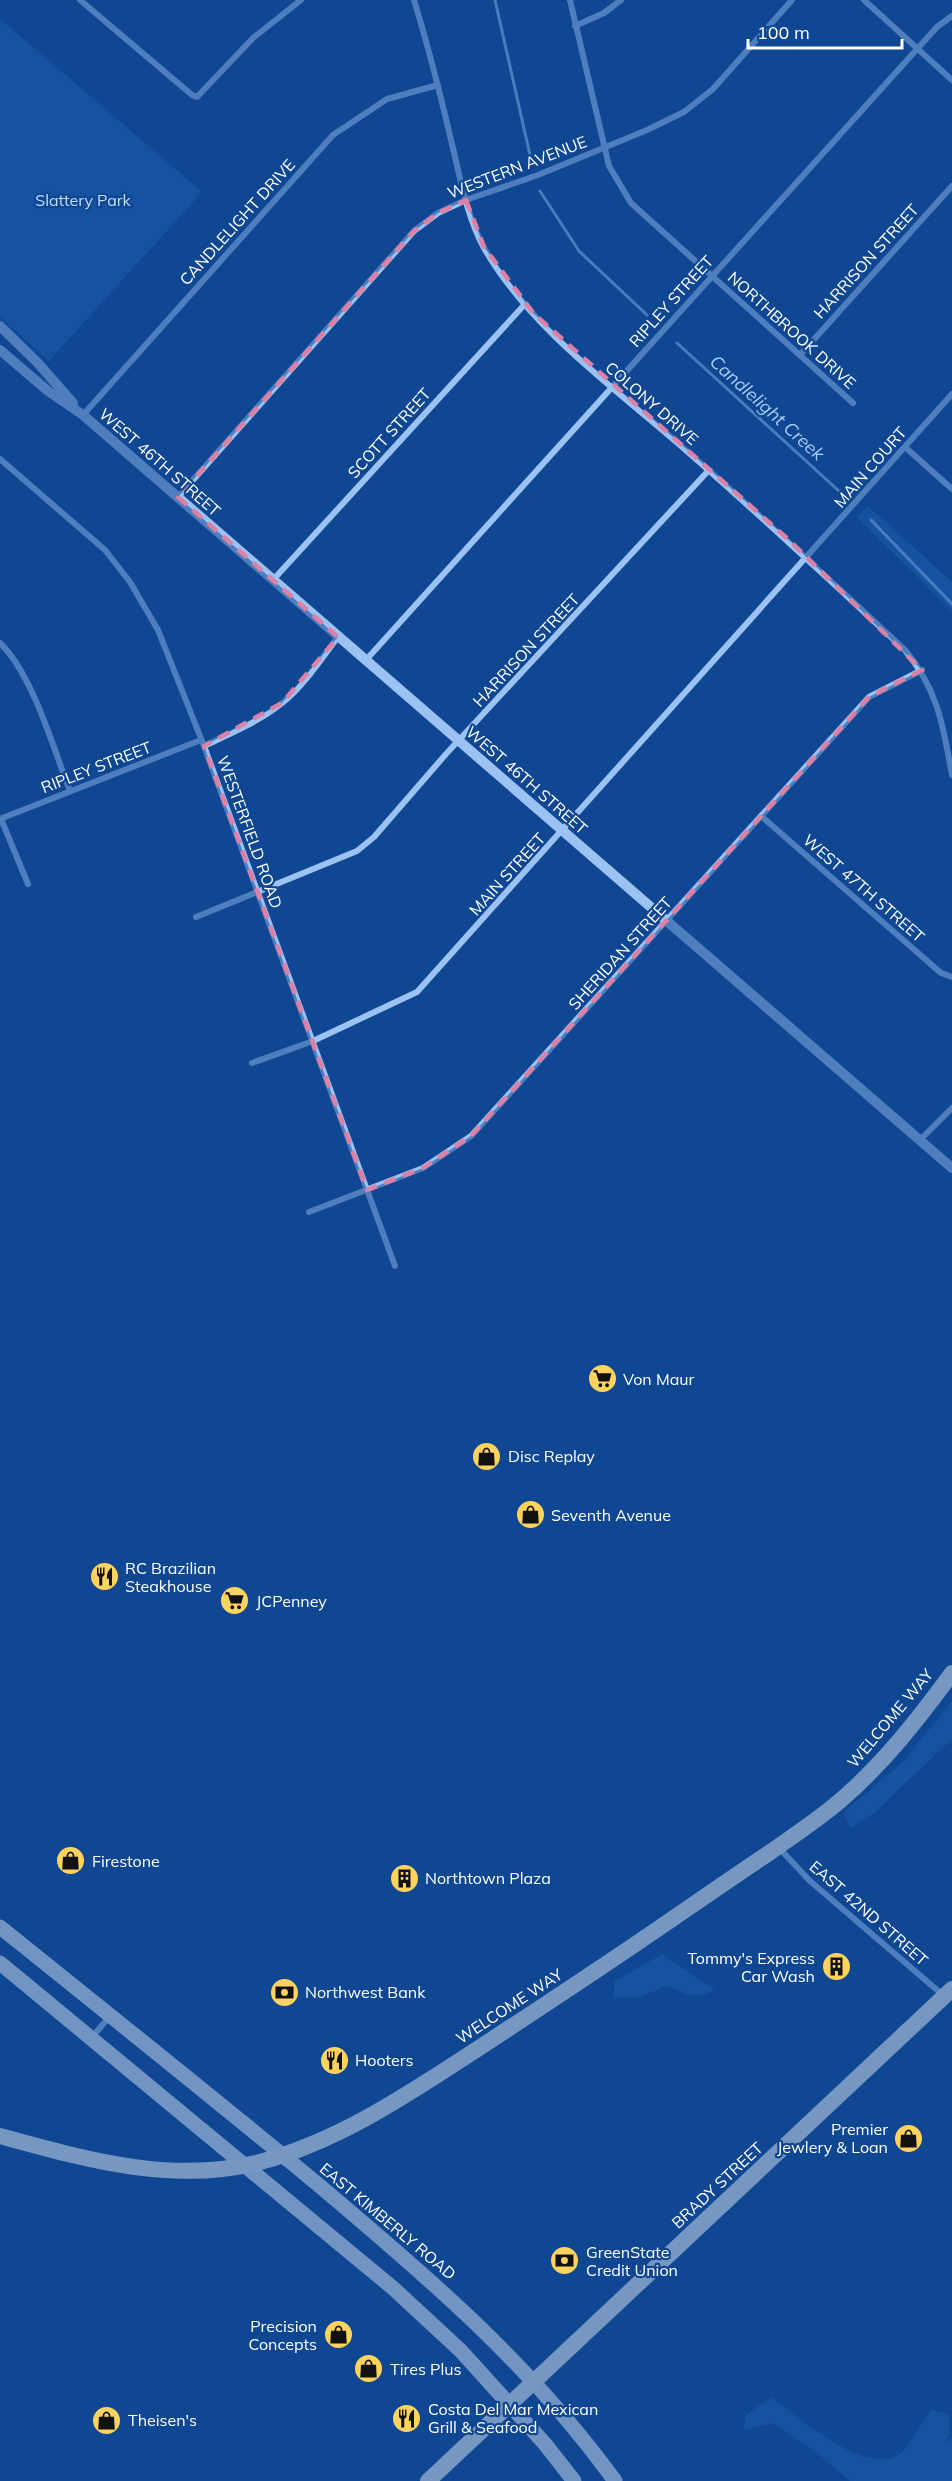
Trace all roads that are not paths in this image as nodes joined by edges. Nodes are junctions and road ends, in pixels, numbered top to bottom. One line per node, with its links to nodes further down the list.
1 (80, 0): 2 (street)
2 (302, 0)
3 (414, 0): 12 (street, COLONY DRIVE)
4 (570, 0): 9 (street, NORTHBROOK DRIVE)
5 (621, 0): 9 (street)
6 (792, 0): 13 (street, WESTERN AVENUE)
7 (864, 0): 10 (street)
8 (952, 16): 10 (street, RIPLEY STREET)
9 (575, 26): 13 (street, NORTHBROOK DRIVE)
10 (918, 48): 11 (street); 16 (street, RIPLEY STREET)
11 (952, 80)
12 (438, 85): 15 (street, COLONY DRIVE); 24 (street, CANDLELIGHT DRIVE)
13 (604, 147): 15 (street, WESTERN AVENUE); 16 (street, NORTHBROOK DRIVE)
14 (952, 186): 20 (street, HARRISON STREET)
15 (466, 200): 17 (street, COLONY DRIVE); 29 (street, WESTERN AVENUE)
16 (712, 276): 20 (street, NORTHBROOK DRIVE); 21 (street, RIPLEY STREET)
17 (525, 304): 21 (street, COLONY DRIVE); 31 (street, SCOTT STREET)
18 (0, 326): 24 (street, WEST 46TH STREET)
19 (0, 350): 24 (street, WEST 46TH STREET)
20 (800, 355): 23 (street, NORTHBROOK DRIVE)
21 (612, 386): 27 (street, COLONY DRIVE); 34 (street, RIPLEY STREET)
22 (952, 393): 25 (street, MAIN COURT)
23 (853, 403)
24 (82, 415): 29 (street, WEST 46TH STREET)
25 (905, 447): 28 (street); 30 (street, MAIN COURT)
26 (0, 459): 37 (street, WESTERFIELD ROAD)
27 (709, 470): 30 (street, COLONY DRIVE); 36 (street, HARRISON STREET)
28 (952, 489)
29 (178, 497): 31 (street, WEST 46TH STREET)
30 (807, 558): 35 (street, COLONY DRIVE); 42 (street, MAIN STREET)
31 (272, 580): 32 (street, WEST 46TH STREET)
32 (338, 637): 34 (street, WEST 46TH STREET); 37 (street, RIPLEY STREET)
33 (0, 643): 39 (street)
34 (366, 660): 36 (street, WEST 46TH STREET)
35 (922, 670): 38 (street, COLONY DRIVE); 40 (street, SHERIDAN STREET)
36 (459, 741): 42 (street, WEST 46TH STREET); 44 (street, HARRISON STREET)
37 (202, 743): 39 (street, RIPLEY STREET); 44 (street, WESTERFIELD ROAD)
38 (952, 775)
39 (70, 791): 41 (street, RIPLEY STREET)
40 (761, 816): 46 (street, SHERIDAN STREET); 47 (street, WEST 47TH STREET)
41 (0, 819): 43 (street)
42 (564, 831): 46 (street, WEST 46TH STREET); 48 (street, MAIN STREET)
43 (28, 884)
44 (258, 892): 45 (street, HARRISON STREET); 48 (street, WESTERFIELD ROAD)
45 (196, 917)
46 (666, 921): 51 (street, WEST 46TH STREET); 53 (street, SHERIDAN STREET)
47 (952, 977)
48 (313, 1041): 49 (street, MAIN STREET); 53 (street, WESTERFIELD ROAD)
49 (252, 1063)
50 (952, 1108): 51 (street)
51 (920, 1140): 52 (street, WEST 46TH STREET)
52 (952, 1168)
53 (367, 1190): 54 (street, SHERIDAN STREET); 55 (street, WESTERFIELD ROAD)
54 (309, 1212)
55 (394, 1266)
56 (952, 1673): 57 (highway, WELCOME WAY)
57 (778, 1846): 60 (street, EAST 42ND STREET); 64 (highway, WELCOME WAY)
58 (0, 1927): 61 (main road, EAST KIMBERLY ROAD)
59 (0, 1963): 62 (main road)
60 (948, 1992): 66 (highway, BRADY STREET)
61 (111, 2016): 62 (street); 64 (main road, EAST KIMBERLY ROAD)
62 (91, 2038): 65 (main road)
63 (0, 2136): 65 (highway, WELCOME WAY)
64 (282, 2155): 65 (highway, WELCOME WAY); 66 (main road, EAST KIMBERLY ROAD)
65 (245, 2164): 67 (main road)
66 (534, 2382): 67 (highway, BRADY STREET); 70 (main road, EAST KIMBERLY ROAD)
67 (510, 2404): 68 (highway, BRADY STREET); 69 (main road)
68 (428, 2481)
69 (574, 2481)
70 (615, 2481)

